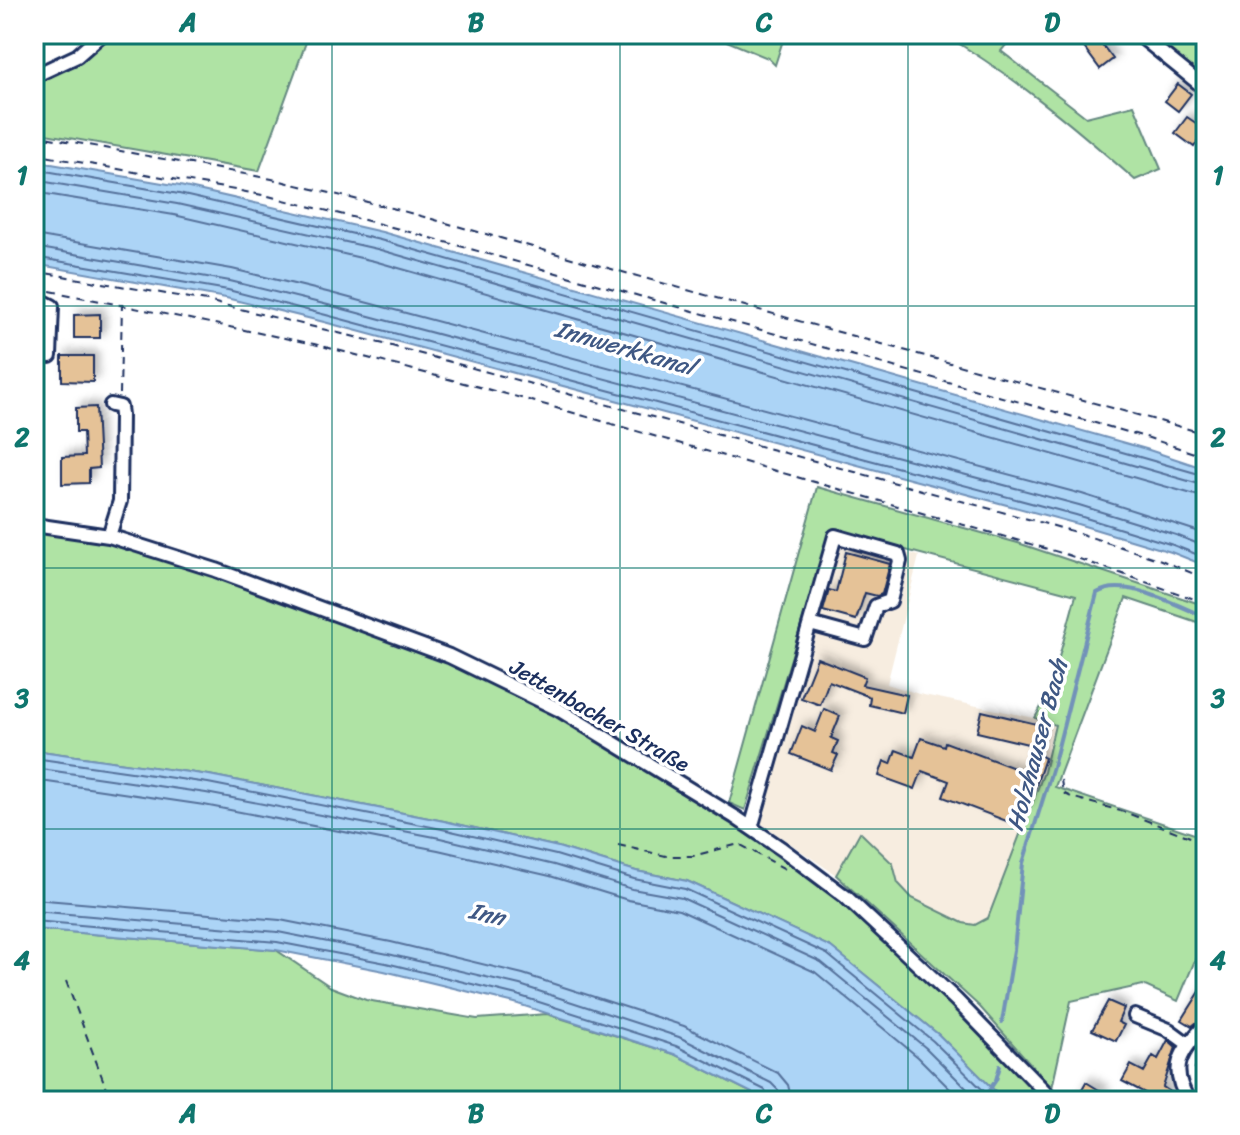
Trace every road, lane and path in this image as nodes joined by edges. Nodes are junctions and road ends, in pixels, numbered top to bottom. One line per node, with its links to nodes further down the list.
1 (102, 34): 3 (street)
2 (1138, 34): 4 (street)
3 (34, 76)
4 (1206, 89)
5 (34, 135): 13 (path)
6 (34, 154): 14 (path)
7 (34, 271): 17 (path)
8 (45, 290): 10 (path)
9 (34, 302): 11 (street)
10 (122, 303): 12 (path); 18 (path)
11 (50, 356)
12 (115, 406): 16 (street)
13 (1206, 434)
14 (1206, 457)
15 (34, 525): 16 (street, Jettenbacher Straße)
16 (109, 536): 21 (street, Jettenbacher Straße)
17 (1206, 579)
18 (1206, 603)
19 (810, 624): 19 (street); 21 (street)
20 (1061, 780): 22 (path)
21 (751, 828): 24 (street, Jettenbacher Straße)
22 (1206, 843)
23 (618, 845): 24 (path)
24 (799, 862): 30 (street, Jettenbacher Straße)
25 (66, 981): 29 (path)
26 (1135, 1016): 28 (street)
27 (1206, 1024): 28 (street)
28 (1188, 1044): 31 (street)
29 (111, 1101)
30 (1054, 1101)
31 (1189, 1101)

